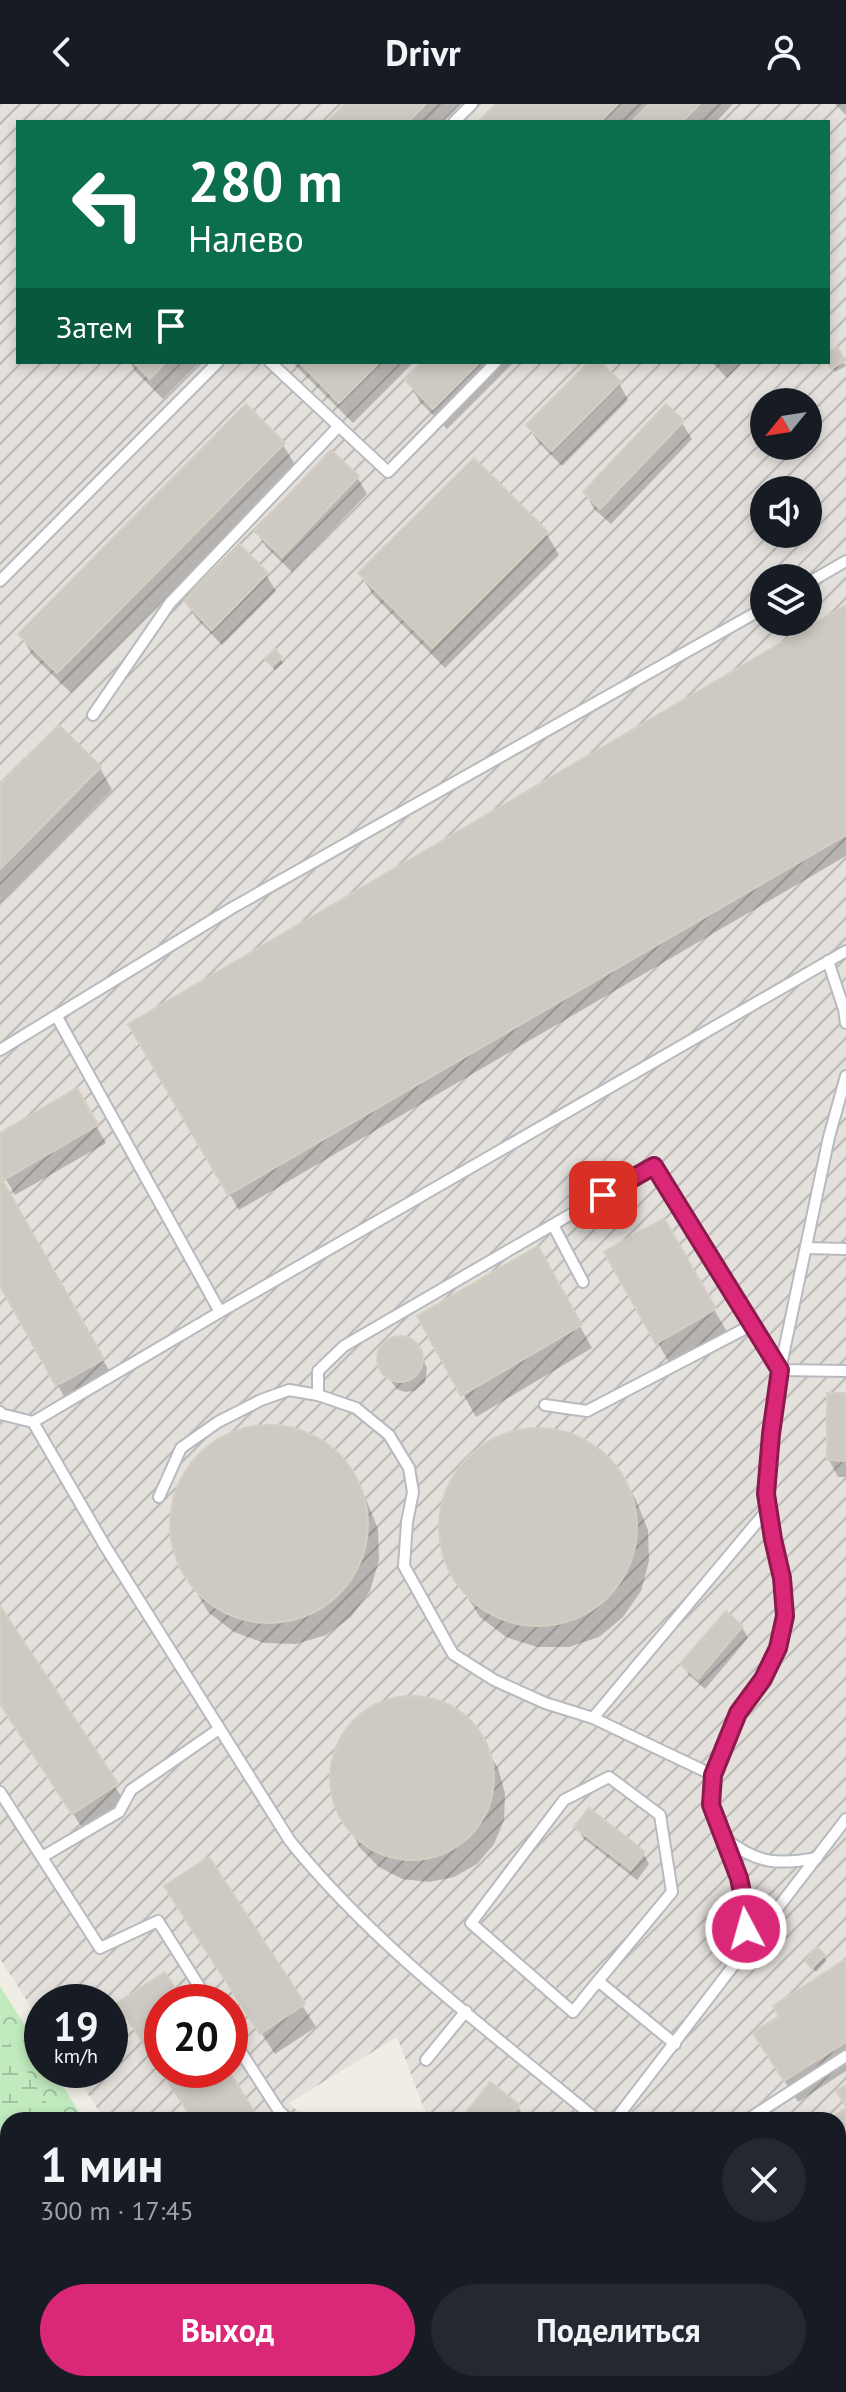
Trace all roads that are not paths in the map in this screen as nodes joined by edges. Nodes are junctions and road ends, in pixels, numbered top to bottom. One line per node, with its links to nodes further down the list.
1 (472, 104): 2 (lane)
2 (456, 120)
3 (216, 364): 9 (lane)
4 (272, 364): 6 (lane)
5 (494, 364): 6 (lane)
6 (338, 427): 11 (lane)
7 (846, 561): 8 (lane)
8 (822, 575)
9 (0, 581)
10 (750, 616): 14 (lane)
11 (93, 715)
12 (846, 951): 13 (lane)
13 (828, 961): 15 (lane); 22 (lane)
14 (57, 1017): 16 (lane); 22 (lane)
15 (846, 1023)
16 (0, 1050)
17 (846, 1076): 19 (lane)
18 (553, 1225): 21 (lane); 23 (lane); 26 (lane)
19 (806, 1248): 20 (lane); 24 (lane)
20 (846, 1249)
21 (583, 1282)
22 (220, 1312): 29 (lane)
23 (752, 1325): 24 (lane); 27 (lane)
24 (780, 1370): 25 (lane); 31 (lane)
25 (846, 1371)
26 (318, 1395): 30 (lane); 32 (lane)
27 (545, 1405)
28 (0, 1412): 29 (lane)
29 (33, 1422): 33 (lane)
30 (159, 1497)
31 (768, 1509): 32 (lane); 34 (lane)
32 (593, 1718): 34 (lane)
33 (219, 1729): 38 (lane); 43 (lane)
34 (713, 1775): 37 (lane)
35 (0, 1792): 38 (lane)
36 (846, 1819): 39 (lane)
37 (722, 1837): 39 (lane); 40 (lane)
38 (42, 1857): 42 (lane)
39 (817, 1858): 40 (lane)
40 (746, 1950): 44 (lane)
41 (598, 1981): 41 (lane); 44 (lane)
42 (198, 1984)
43 (466, 2011): 46 (lane); 49 (lane)
44 (675, 2044): 50 (lane)
45 (846, 2056): 51 (lane)
46 (426, 2060)
47 (248, 2063): 48 (lane)
48 (280, 2112)
49 (587, 2112)
50 (621, 2112)
51 (759, 2112)

